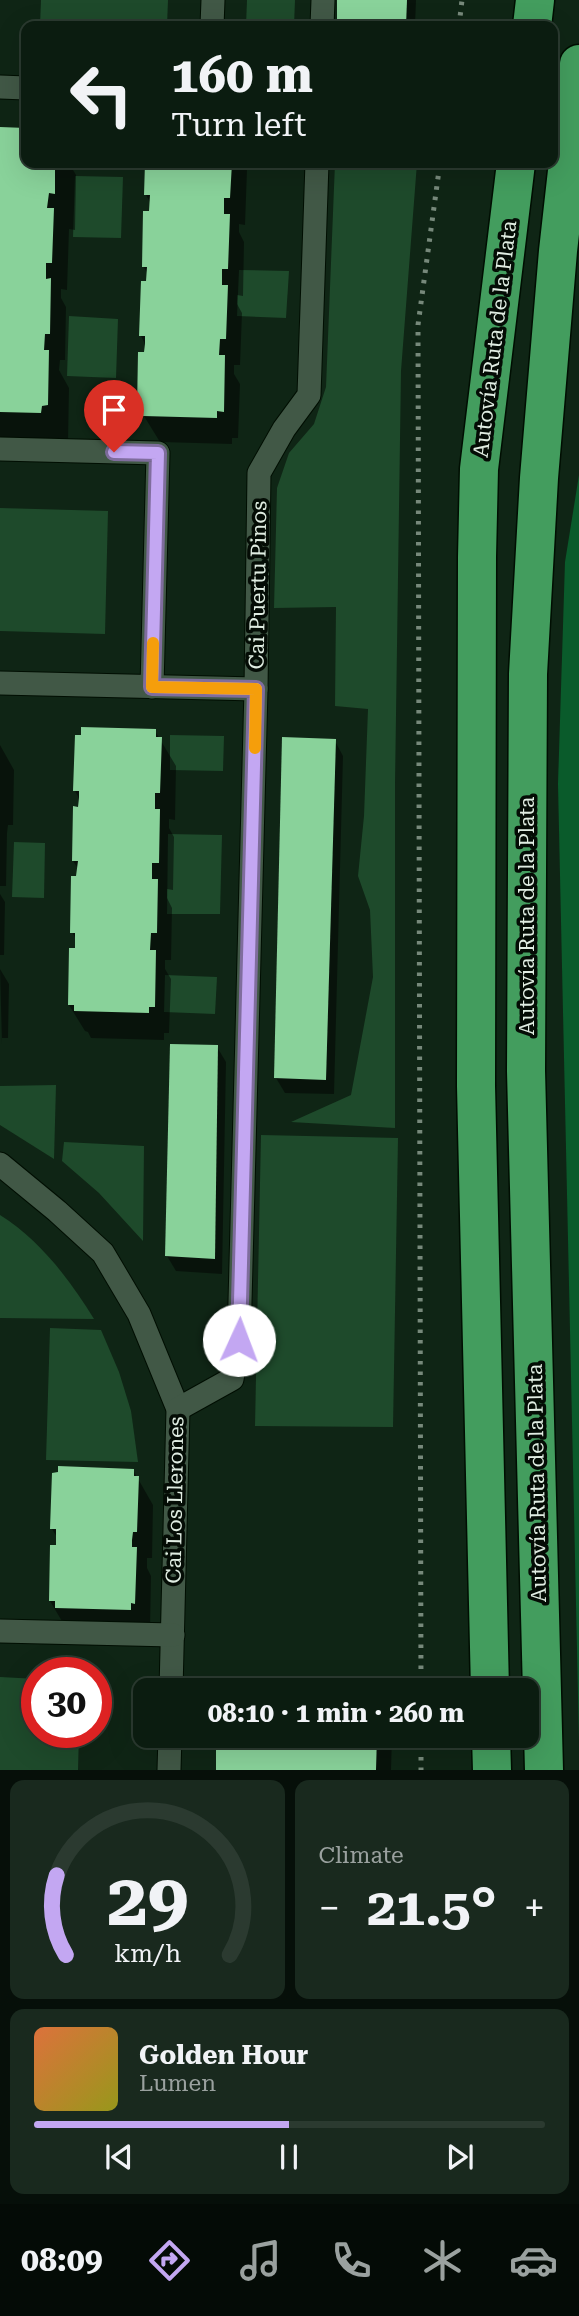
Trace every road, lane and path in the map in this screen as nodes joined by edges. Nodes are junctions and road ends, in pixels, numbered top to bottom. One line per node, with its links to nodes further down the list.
1 (212, 0): 5 (street)
2 (323, 0): 6 (street)
3 (510, 0): 7 (highway)
4 (535, 0): 8 (highway)
5 (212, 21)
6 (322, 21)
7 (508, 21)
8 (533, 21)
9 (579, 64): 18 (highway, Autovía Ruta de la Plata)
10 (0, 88): 11 (street)
11 (21, 89)
12 (317, 168): 21 (street, Cai Puertu Pinos)
13 (490, 168): 16 (highway)
14 (515, 168): 16 (highway, Autovía Ruta de la Plata)
15 (579, 255): 18 (highway)
16 (487, 404): 27 (highway, Autovía Ruta de la Plata)
17 (0, 449): 20 (street)
18 (539, 478): 32 (highway, Autovía Ruta de la Plata)
19 (0, 684): 20 (street)
20 (152, 687): 21 (street)
21 (256, 689): 23 (street, Cai Puertu Pinos)
22 (0, 1164): 23 (street, Cai Los Llerones)
23 (178, 1409): 25 (street, Cai Los Llerones)
24 (0, 1631): 25 (street)
25 (173, 1635): 26 (street, Cai Los Llerones)
26 (171, 1678)
27 (490, 1678)
28 (170, 1748): 30 (street)
29 (491, 1748): 31 (highway)
30 (169, 1770)
31 (492, 1770)
32 (544, 1770)

